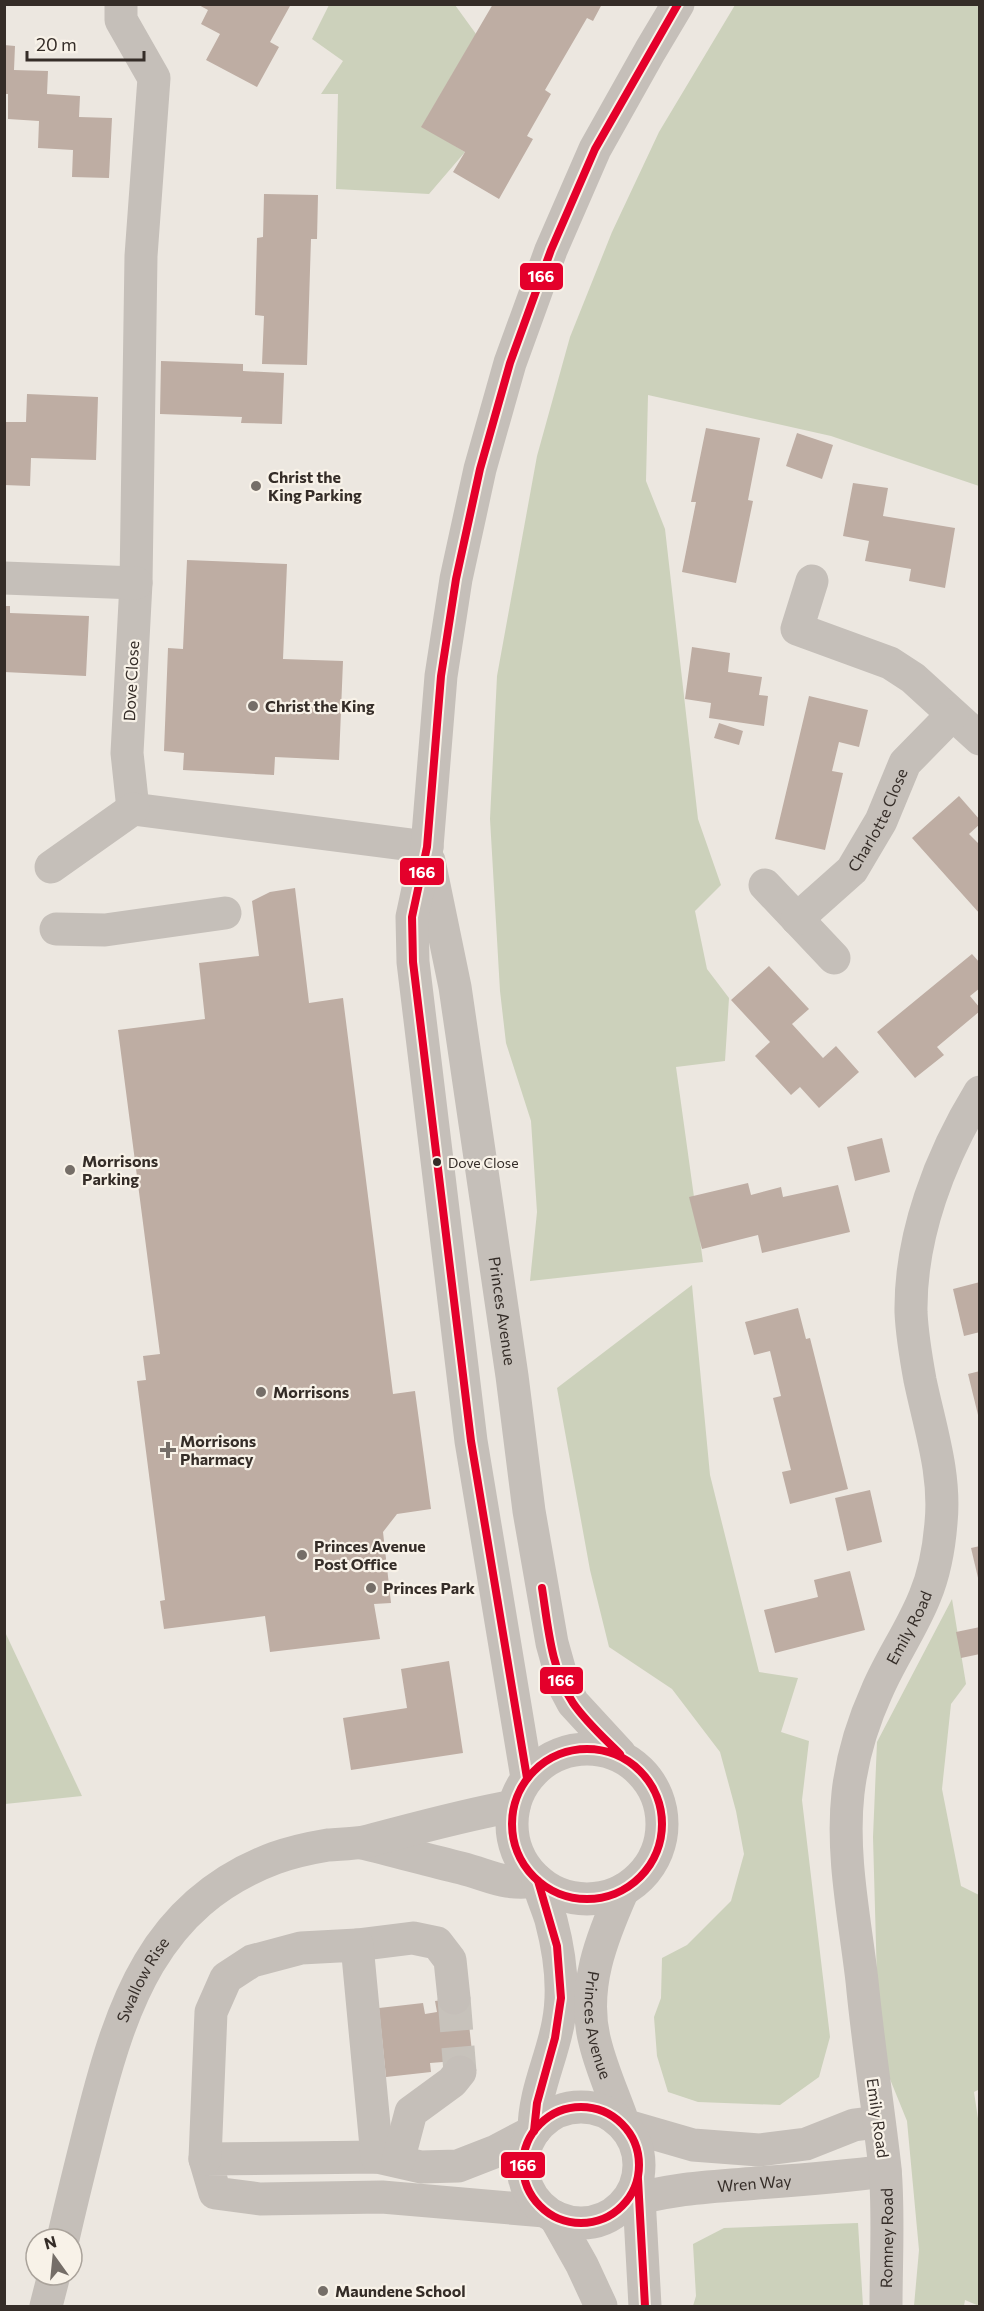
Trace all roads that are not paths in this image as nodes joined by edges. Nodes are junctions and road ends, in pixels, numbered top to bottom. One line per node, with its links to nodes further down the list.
1 (121, 4): 5 (street, Dove Close)
2 (678, 4): 9 (street, Princes Avenue)
3 (4, 578): 5 (street)
4 (812, 581): 6 (street)
5 (136, 583): 8 (street, Dove Close)
6 (952, 715): 7 (street); 13 (street, Charlotte Close)
7 (980, 739)
8 (133, 809): 9 (street); 10 (street)
9 (427, 847): 17 (street, Princes Avenue); 18 (street, Princes Avenue)
10 (51, 867)
11 (765, 885): 13 (street)
12 (225, 913): 14 (street)
13 (797, 919): 15 (street)
14 (56, 929)
15 (834, 958)
16 (980, 1092): 25 (street, Emily Road)
17 (620, 1754): 18 (street); 21 (street, Princes Avenue)
18 (520, 1792): 19 (street, Swallow Rise); 20 (street, Princes Avenue)
19 (360, 1843): 20 (street, Swallow Rise); 33 (street, Swallow Rise)
20 (538, 1881): 21 (street, Princes Avenue); 27 (street, Princes Avenue)
21 (623, 1890): 26 (street, Princes Avenue)
22 (357, 1944): 23 (street); 28 (street); 29 (street)
23 (454, 1998)
24 (460, 2072): 29 (street)
25 (878, 2122): 26 (street, Wren Way); 30 (street, Emily Road)
26 (624, 2126): 27 (street); 31 (street, Princes Avenue)
27 (534, 2131): 29 (street); 32 (street, Princes Avenue)
28 (204, 2159): 29 (street); 32 (street)
29 (388, 2159)
30 (885, 2171): 31 (street, Wren Way); 38 (street, Romney Road)
31 (634, 2193): 32 (street); 37 (street, Princes Avenue)
32 (550, 2214): 36 (street, Princes Avenue)
33 (66, 2227)
34 (51, 2287): 35 (street)
35 (46, 2307)
36 (601, 2307)
37 (645, 2307)
38 (886, 2307)

